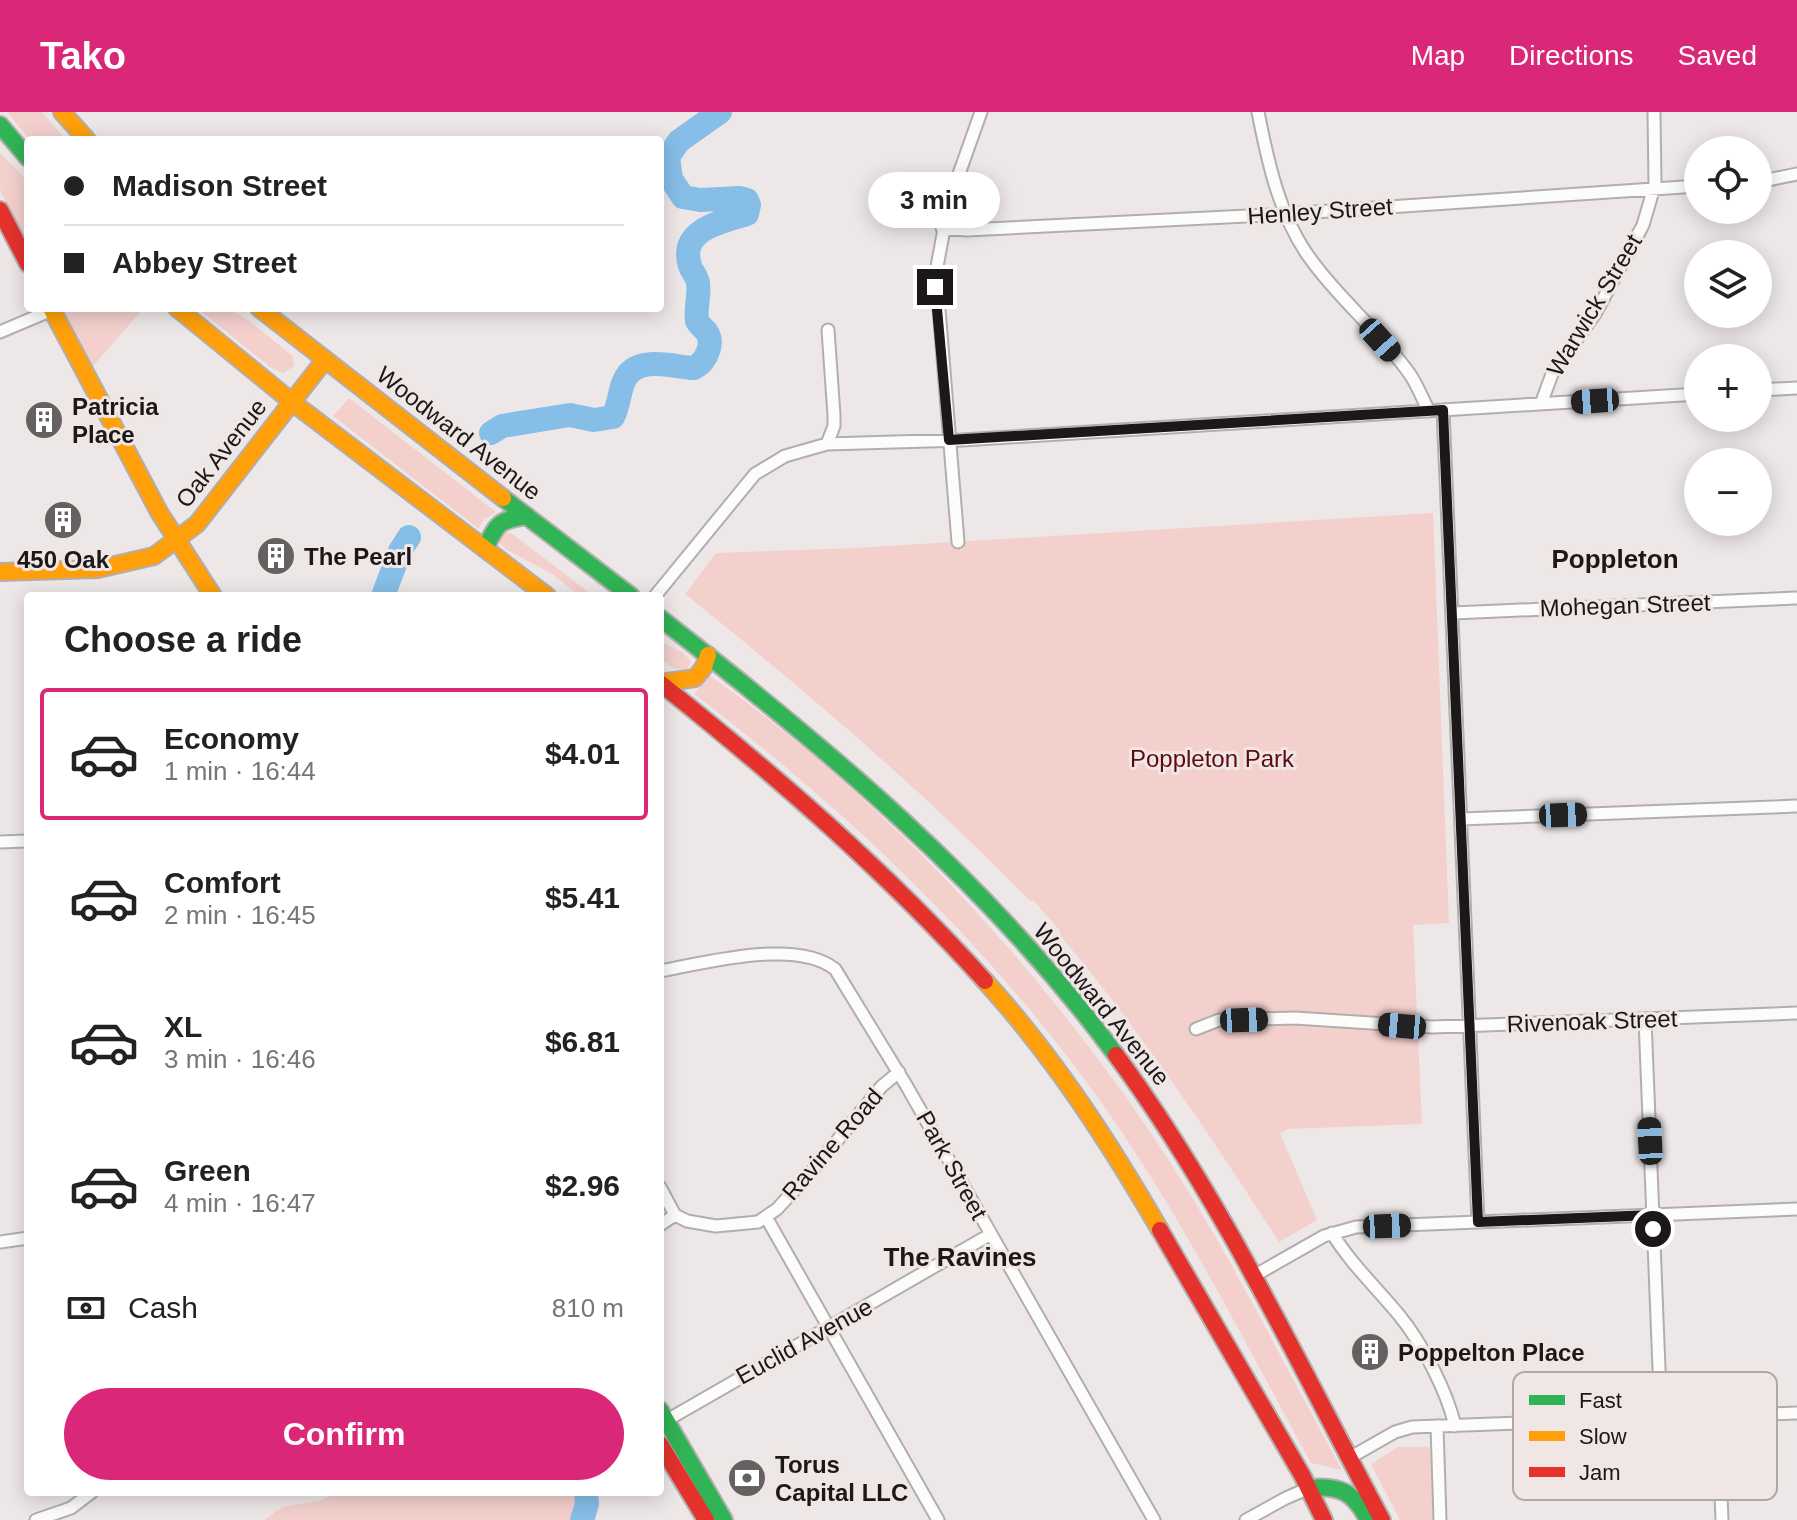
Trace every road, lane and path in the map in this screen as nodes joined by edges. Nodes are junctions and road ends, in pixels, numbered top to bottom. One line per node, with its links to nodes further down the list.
1 (62, 112): 6 (main road)
2 (981, 112): 14 (street)
3 (1258, 112): 13 (street)
4 (1654, 112): 11 (street, Warwick Street)
5 (4, 134): 7 (main road)
6 (83, 136)
7 (24, 154)
8 (1797, 174): 9 (street)
9 (1772, 179)
10 (1684, 187): 11 (street, Henley Street)
11 (1654, 190): 13 (street, Henley Street); 27 (street, Warwick Street)
12 (0, 210): 15 (main road)
13 (1285, 214): 14 (street, Henley Street); 29 (street)
14 (942, 228): 30 (street)
15 (24, 256)
16 (44, 312): 21 (street)
17 (53, 312): 33 (main road)
18 (182, 312): 26 (main road)
19 (264, 312): 22 (main road, Woodward Avenue)
20 (828, 330): 31 (street)
21 (0, 332)
22 (324, 361): 26 (main road, Oak Avenue); 32 (main road, Woodward Avenue)
23 (1797, 388): 24 (street)
24 (1772, 389)
25 (1684, 395): 27 (street)
26 (292, 402): 33 (main road, Oak Avenue); 35 (main road)
27 (1541, 404): 28 (street)
28 (1443, 410): 29 (street); 42 (street)
29 (1429, 411): 30 (street)
30 (949, 440): 31 (street); 34 (street)
31 (827, 444): 40 (street)
32 (527, 516): 35 (main road); 39 (main road, Woodward Avenue)
33 (177, 540): 36 (main road, Oak Avenue); 37 (main road)
34 (958, 542)
35 (485, 549): 38 (main road)
36 (0, 572)
37 (210, 592)
38 (542, 592)
39 (626, 592)
40 (658, 592)
41 (1797, 598): 42 (street, Mohegan Street)
42 (1453, 613): 48 (street)
43 (664, 621): 44 (main road, Woodward Avenue)
44 (708, 655): 45 (main road); 68 (main road, Woodward Avenue)
45 (664, 682)
46 (664, 686): 80 (main road)
47 (1797, 806): 48 (street)
48 (1461, 819): 54 (street)
49 (24, 841): 50 (street)
50 (0, 842)
51 (664, 970): 56 (street, Park Street)
52 (1797, 1013): 53 (street, Rivenoak Street)
53 (1645, 1019): 54 (street, Rivenoak Street); 60 (street)
54 (1470, 1026): 55 (street, Rivenoak Street); 63 (street)
55 (1196, 1029)
56 (899, 1072): 61 (street, Ravine Road); 65 (street, Park Street)
57 (664, 1194): 59 (street)
58 (1797, 1209): 60 (street)
59 (675, 1215): 61 (street); 62 (street)
60 (1652, 1215): 63 (street); 70 (street)
61 (766, 1217): 69 (street)
62 (664, 1222)
63 (1478, 1222): 64 (street)
64 (1332, 1233): 68 (street); 77 (street)
65 (991, 1234): 69 (street, Euclid Avenue); 88 (street, Park Street)
66 (24, 1239): 67 (street)
67 (0, 1242)
68 (1252, 1277): 79 (main road, Woodward Avenue)
69 (829, 1327): 73 (street, Euclid Avenue); 87 (street)
70 (1659, 1372)
71 (1797, 1413): 72 (street)
72 (1777, 1414)
73 (664, 1418)
74 (664, 1422): 86 (main road)
75 (1513, 1424): 77 (street)
76 (1437, 1426): 77 (street); 79 (street); 92 (street)
77 (1455, 1426)
78 (664, 1451): 85 (main road)
79 (1351, 1457): 91 (main road, Woodward Avenue)
80 (1309, 1488): 83 (main road); 89 (street); 90 (main road)
81 (87, 1496): 84 (street)
82 (1721, 1500): 93 (street)
83 (1321, 1519)
84 (36, 1520)
85 (706, 1520)
86 (724, 1520)
87 (938, 1520)
88 (1154, 1520)
89 (1246, 1520)
90 (1368, 1520)
91 (1382, 1520)
92 (1440, 1520)
93 (1722, 1520)

